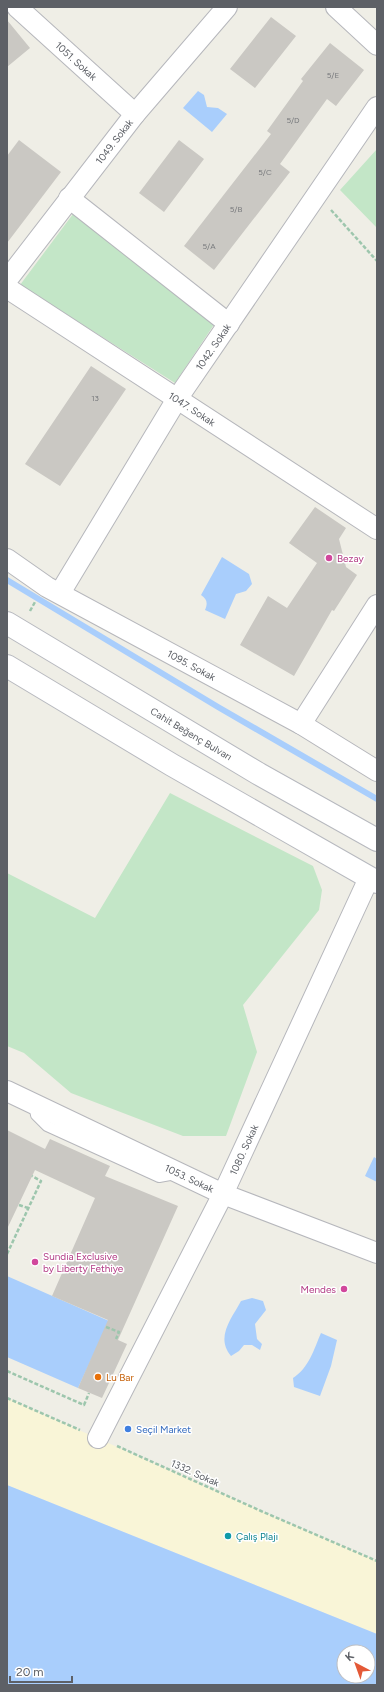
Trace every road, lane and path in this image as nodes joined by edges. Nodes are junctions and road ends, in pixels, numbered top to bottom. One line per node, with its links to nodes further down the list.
1 (17, 7): 6 (street, 1051. Sokak)
2 (227, 7): 6 (street, 1049. Sokak)
3 (336, 7): 4 (street)
4 (377, 45)
5 (377, 107): 7 (street, 1042. Sokak)
6 (135, 114): 8 (street, 1049. Sokak)
7 (318, 194): 9 (path); 12 (street, 1042. Sokak)
8 (69, 198): 10 (street, 1049. Sokak); 12 (street)
9 (377, 261)
10 (7, 280)
11 (7, 288): 13 (street, 1047. Sokak)
12 (229, 324): 13 (street, 1042. Sokak)
13 (177, 399): 14 (street, 1047. Sokak); 16 (street, 1042. Sokak)
14 (377, 529)
15 (7, 559): 16 (street, 1095. Sokak)
16 (60, 593): 20 (street, 1095. Sokak)
17 (377, 604): 20 (street)
18 (7, 623): 22 (main road, Cahit Beğenç Bulvarı)
19 (7, 666): 23 (main road)
20 (301, 724): 21 (street, 1095. Sokak)
21 (377, 771)
22 (377, 840)
23 (373, 880): 26 (street, 1080. Sokak)
24 (7, 1091): 26 (street, 1053. Sokak)
25 (32, 1176): 28 (path)
26 (223, 1194): 30 (street, 1053. Sokak); 36 (street, 1080. Sokak)
27 (19, 1204): 28 (path)
28 (28, 1208): 29 (path)
29 (7, 1254)
30 (377, 1254)
31 (106, 1327): 32 (path)
32 (116, 1339)
33 (7, 1370): 34 (path)
34 (89, 1393)
35 (7, 1398): 36 (path, 1332. Sokak)
36 (98, 1438): 37 (path, 1332. Sokak)
37 (377, 1561)

